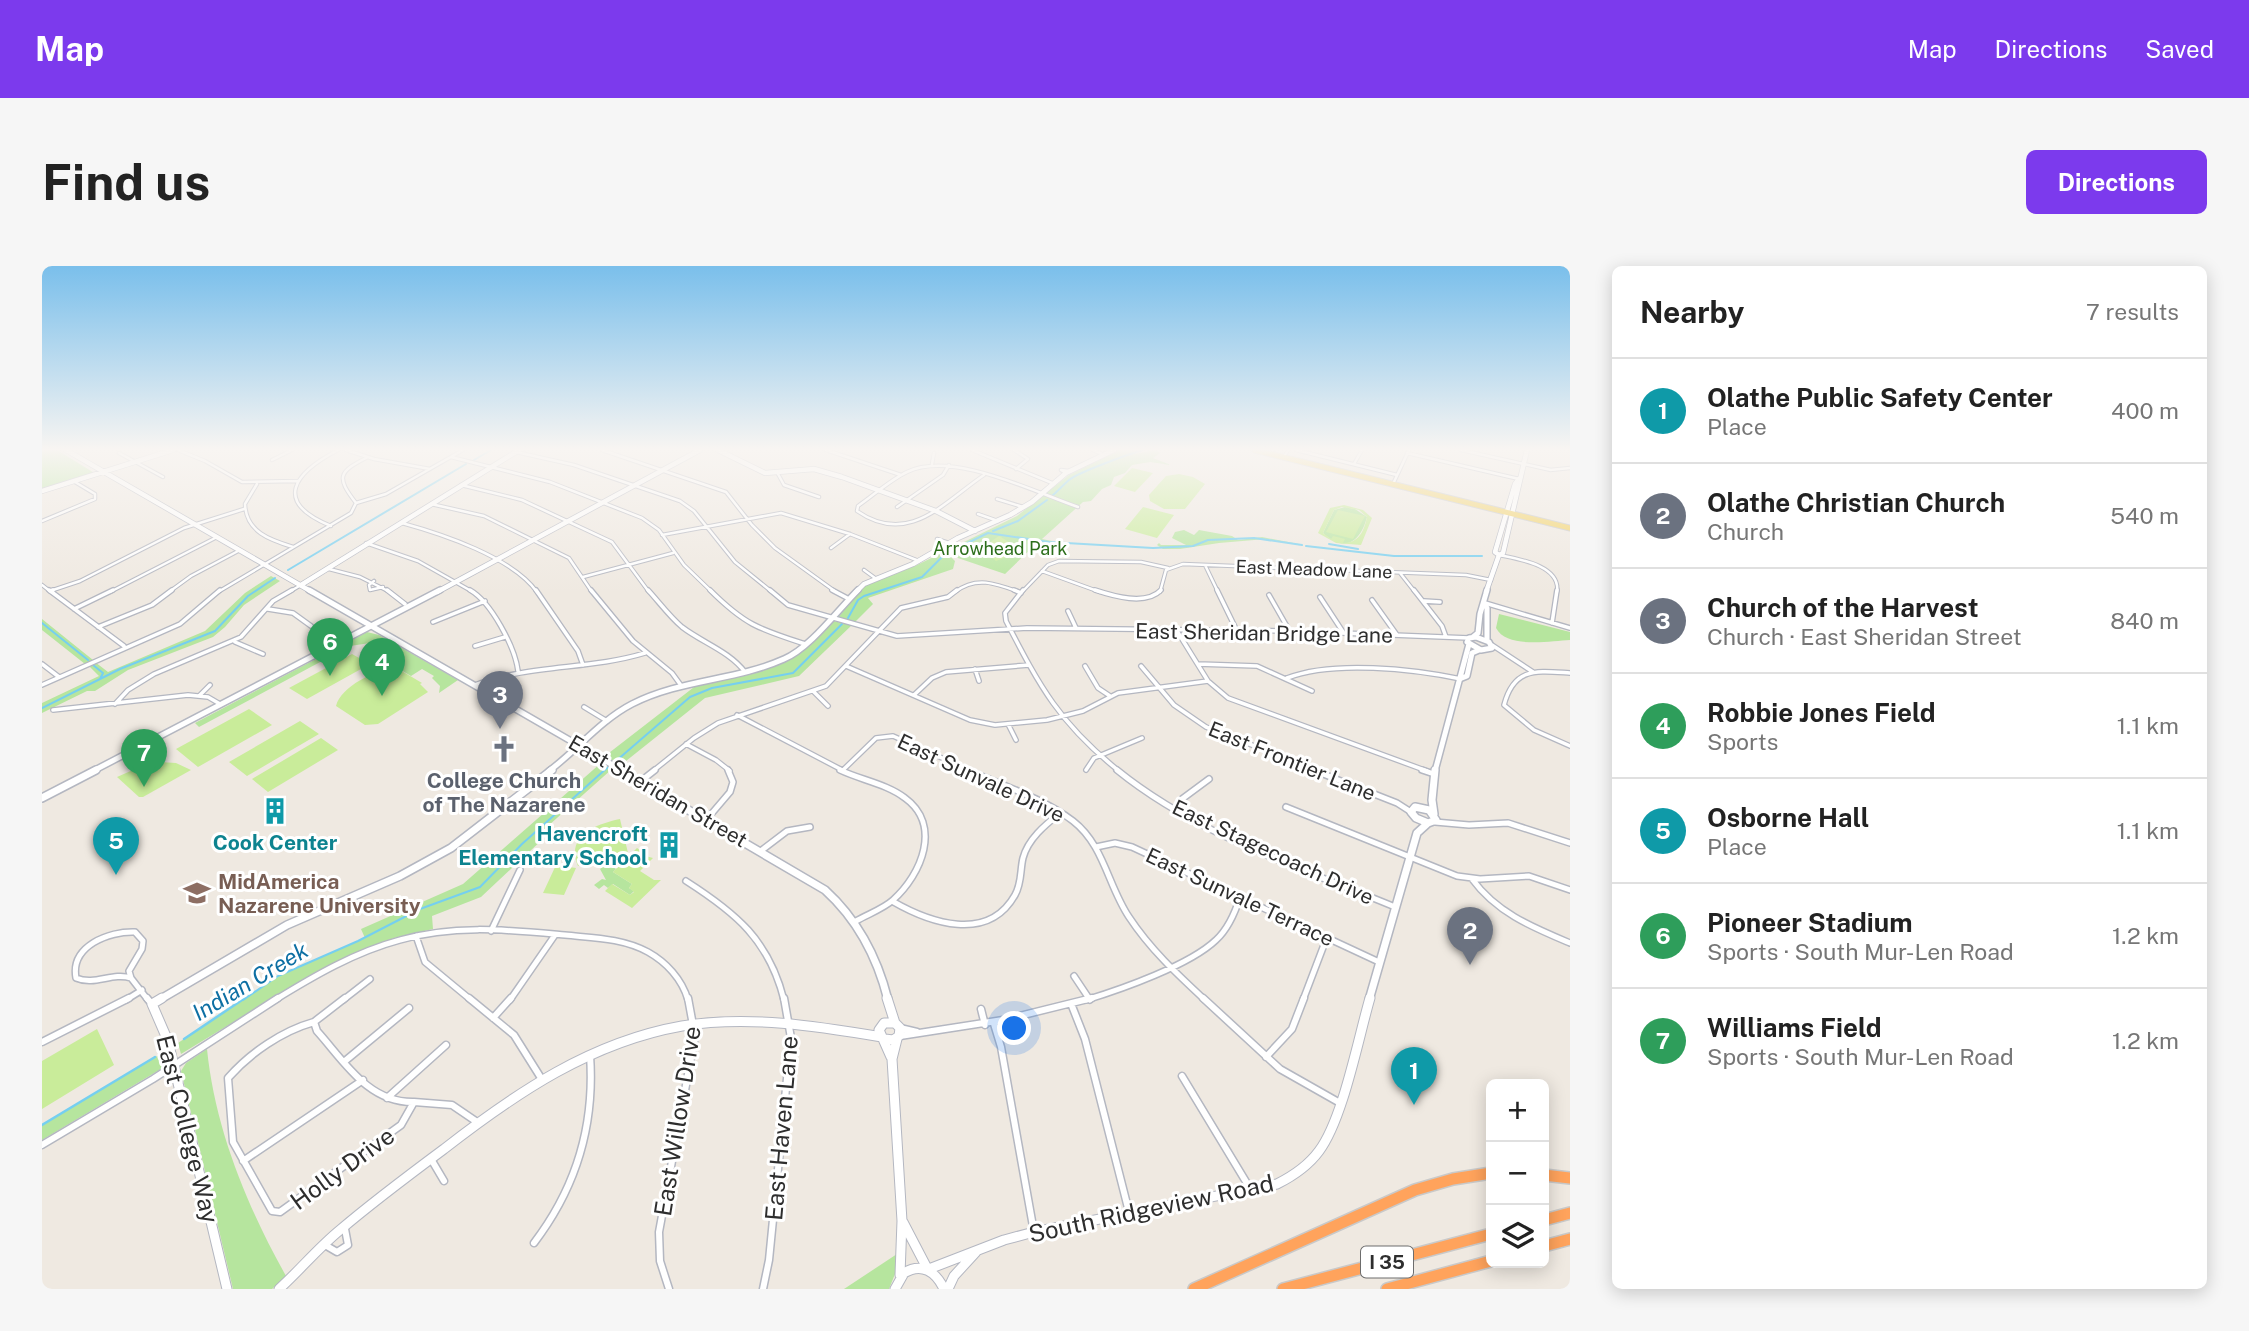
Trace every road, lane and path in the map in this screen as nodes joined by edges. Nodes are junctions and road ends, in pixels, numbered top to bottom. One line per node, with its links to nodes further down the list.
1 (95, 498): 34 (street)
2 (149, 498): 39 (street, East Sheridan Street)
3 (246, 498): 29 (street)
4 (294, 498): 40 (street)
5 (352, 498): 24 (street)
6 (374, 498): 24 (street)
7 (439, 498): 25 (street)
8 (516, 498): 35 (street)
9 (591, 498): 23 (street)
10 (610, 498): 23 (street)
11 (668, 498): 41 (street, East Sheridan Bridge Lane)
12 (730, 498): 33 (street)
13 (869, 498): 30 (street)
14 (898, 498): 22 (street)
15 (912, 498): 22 (street)
16 (954, 498): 30 (street)
17 (1036, 498): 27 (street)
18 (1048, 498): 28 (street)
19 (1452, 498): 31 (main road)
20 (1513, 498): 31 (street)
21 (997, 499): 27 (street)
22 (908, 501): 26 (street); 30 (street)
23 (602, 502): 35 (street); 46 (street)
24 (356, 503): 40 (street)
25 (431, 503): 38 (street); 49 (street)
26 (897, 506)
27 (1023, 507): 37 (street)
28 (1077, 507)
29 (244, 509): 39 (street); 52 (street)
30 (936, 511): 44 (street)
31 (1510, 512): 43 (main road); 56 (street)
32 (978, 514): 37 (street)
33 (746, 518): 36 (street); 41 (street); 82 (street)
34 (42, 521)
35 (566, 521): 49 (street); 61 (street)
36 (809, 521): 42 (street); 45 (street)
37 (998, 521): 44 (street)
38 (402, 523): 50 (street); 57 (street)
39 (195, 524): 47 (street, East Sheridan Street); 76 (street)
40 (331, 526): 52 (street)
41 (704, 526): 46 (street); 92 (street, East Sheridan Bridge Lane)
42 (802, 526)
43 (1570, 527)
44 (975, 531): 51 (street)
45 (850, 534): 53 (street); 58 (street)
46 (662, 535): 55 (street)
47 (217, 537): 54 (street, East Sheridan Street); 89 (street)
48 (937, 539): 51 (street)
49 (530, 540): 57 (street); 67 (street)
50 (366, 543): 63 (street); 71 (street)
51 (948, 543): 58 (street)
52 (294, 547): 59 (street)
53 (831, 548)
54 (240, 550): 59 (street, East Sheridan Street); 97 (street)
55 (674, 553): 61 (street); 112 (street)
56 (1499, 555): 69 (street); 94 (street)
57 (492, 560): 71 (street); 120 (street)
58 (919, 561): 68 (street)
59 (264, 564): 73 (street, East Sheridan Street); 114 (street)
60 (1205, 565): 62 (street, East Meadow Lane); 66 (street, East Meadow Lane); 103 (street)
61 (629, 566): 67 (street); 127 (street)
62 (1168, 568): 65 (street, East Meadow Lane); 79 (street)
63 (329, 569): 70 (street); 73 (street)
64 (864, 570): 68 (street)
65 (1042, 571): 77 (street); 79 (street)
66 (1401, 573): 69 (street, East Meadow Lane); 85 (street)
67 (583, 577): 116 (street)
68 (875, 578): 82 (street)
69 (1491, 580): 88 (street)
70 (374, 581): 74 (street); 74 (street)
71 (452, 581): 75 (street); 84 (street)
72 (42, 585): 76 (street)
73 (301, 585): 90 (street); 96 (street, East Sheridan Street)
74 (384, 587): 87 (street)
75 (440, 587): 87 (street); 96 (street)
76 (50, 591): 89 (street)
77 (1021, 593): 98 (street); 101 (street)
78 (1269, 594): 104 (street)
79 (1157, 595): 81 (street)
80 (1320, 597): 105 (street)
81 (1166, 598)
82 (849, 599): 92 (street)
83 (1372, 600): 107 (street)
84 (485, 601): 93 (street); 106 (street)
85 (1422, 601): 86 (street); 108 (street)
86 (1440, 602)
87 (405, 604): 96 (street)
88 (1485, 604): 94 (street); 109 (street); 110 (street)
89 (74, 609): 97 (street)
90 (267, 609): 95 (street); 111 (street)
91 (1068, 611): 99 (street)
92 (832, 618): 101 (street, East Sheridan Bridge Lane); 112 (street)
93 (433, 622)
94 (1552, 623): 100 (street)
95 (311, 625)
96 (370, 625): 138 (street, East Sheridan Street); 146 (street)
97 (98, 627): 114 (street)
98 (1010, 628): 99 (street, East Sheridan Bridge Lane); 101 (street, East Sheridan Bridge Lane); 121 (street, East Stagecoach Drive)
99 (1076, 628): 102 (street, East Sheridan Bridge Lane)
100 (1570, 628)
101 (878, 630): 122 (street)
102 (1177, 631): 103 (street, East Sheridan Bridge Lane); 119 (street)
103 (1237, 631): 104 (street, East Sheridan Bridge Lane)
104 (1290, 631): 105 (street, East Sheridan Bridge Lane)
105 (1343, 633): 107 (street, East Sheridan Bridge Lane)
106 (505, 636): 113 (street); 126 (street)
107 (1398, 636): 108 (street, East Sheridan Bridge Lane)
108 (1449, 637): 109 (street, East Sheridan Bridge Lane)
109 (1469, 640): 110 (street); 115 (street); 132 (street)
110 (1487, 640): 115 (street)
111 (234, 642): 117 (street); 145 (street)
112 (805, 644): 127 (street)
113 (475, 646)
114 (125, 647): 130 (street)
115 (1487, 648): 128 (street); 132 (street)
116 (645, 653): 120 (street); 135 (street)
117 (263, 654)
118 (42, 663): 130 (street)
119 (1198, 664): 131 (street); 134 (street)
120 (583, 665): 126 (street)
121 (1028, 665): 125 (street); 151 (street, East Stagecoach Drive)
122 (846, 666): 141 (street); 143 (street)
123 (1085, 666): 144 (street)
124 (1141, 666): 139 (street, East Frontier Lane)
125 (975, 669): 133 (street); 143 (street)
126 (518, 671): 138 (street)
127 (745, 672): 135 (street)
128 (1534, 672): 129 (street); 158 (street)
129 (1570, 673)
130 (59, 677): 136 (street)
131 (1287, 678): 132 (street); 140 (street)
132 (1462, 679): 162 (street)
133 (979, 681)
134 (1208, 681): 139 (street); 162 (street)
135 (680, 684): 152 (street)
136 (42, 685)
137 (210, 685): 142 (street)
138 (475, 685): 157 (street, East Sheridan Street)
139 (1157, 687): 144 (street); 169 (street, East Frontier Lane)
140 (1312, 691)
141 (814, 692): 147 (street); 150 (street)
142 (200, 695): 145 (street); 146 (street)
143 (914, 695): 153 (street)
144 (1111, 696): 151 (street)
145 (115, 704): 149 (street)
146 (220, 704): 166 (street)
147 (828, 706)
148 (584, 707): 152 (street)
149 (53, 710)
150 (737, 715): 156 (street); 160 (street)
151 (1061, 717): 153 (street); 159 (street, East Stagecoach Drive)
152 (607, 721): 157 (street)
153 (1008, 724): 155 (street)
154 (1142, 738): 159 (street)
155 (1016, 740)
156 (686, 744): 164 (street); 172 (street)
157 (581, 746): 164 (street, East Sheridan Street); 199 (street)
158 (1570, 746)
159 (1100, 755): 161 (street); 168 (street, East Stagecoach Drive)
160 (842, 771): 170 (street, East Sunvale Drive); 184 (street)
161 (1086, 771)
162 (1434, 774): 165 (street)
163 (1209, 779): 168 (street)
164 (641, 781): 172 (street, East Sheridan Street)
165 (1430, 795): 169 (street); 171 (street)
166 (42, 799)
167 (1286, 807): 178 (street)
168 (1177, 809): 185 (street, East Stagecoach Drive)
169 (1415, 811): 171 (street); 171 (street); 174 (street)
170 (1060, 813): 176 (street, East Sunvale Drive); 184 (street)
171 (1433, 818): 174 (street); 175 (street)
172 (707, 819): 177 (street, East Sheridan Street)
173 (810, 827): 177 (street)
174 (1417, 833): 178 (street, South Ridgeview Road)
175 (1570, 844)
176 (1096, 847): 183 (street, East Sunvale Terrace); 193 (street, East Sunvale Drive)
177 (762, 850): 186 (street, East Sheridan Street)
178 (1410, 858): 180 (street); 185 (street, South Ridgeview Road)
179 (520, 870): 187 (street)
180 (1471, 878): 182 (street); 191 (street)
181 (686, 881): 208 (street, East Haven Lane)
182 (1570, 890)
183 (1240, 897): 190 (street, East Sunvale Terrace); 193 (street)
184 (891, 901): 186 (street)
185 (1396, 908): 192 (street, South Ridgeview Road)
186 (856, 921): 200 (street, East Sheridan Street)
187 (491, 931): 188 (street, East Willow Drive); 189 (street, East Willow Drive)
188 (555, 935): 204 (street); 206 (street, East Willow Drive)
189 (416, 936): 204 (street); 220 (street, East Willow Drive)
190 (1327, 937): 192 (street, East Sunvale Terrace); 217 (street)
191 (1570, 943)
192 (1380, 962): 226 (street, South Ridgeview Road)
193 (1170, 967): 198 (street); 217 (street, East Sunvale Drive)
194 (1074, 976): 198 (street)
195 (131, 978): 195 (street); 197 (street, East College Way)
196 (370, 979): 205 (street, Holly Drive)
197 (142, 990): 199 (street, East College Way); 214 (street)
198 (1090, 1000): 201 (street)
199 (152, 1004): 220 (street, East College Way)
200 (888, 1006): 209 (street, East Sheridan Street); 211 (street, East Sheridan Street)
201 (1072, 1006): 207 (street); 236 (street)
202 (409, 1008): 219 (street)
203 (981, 1009): 210 (street)
204 (493, 1018): 222 (street)
205 (314, 1022): 219 (street, Holly Drive); 230 (street, Holly Drive)
206 (695, 1024): 208 (street); 216 (street); 254 (street, East Willow Drive)
207 (994, 1024): 210 (street); 241 (street)
208 (789, 1025): 212 (street); 255 (street, East Haven Lane)
209 (882, 1025): 211 (street); 212 (street); 213 (street)
210 (985, 1025): 211 (street)
211 (898, 1031): 213 (street); 218 (street)
212 (862, 1033): 213 (street)
213 (884, 1038): 218 (street)
214 (42, 1042)
215 (446, 1045): 224 (street, Holly Drive)
216 (590, 1053): 222 (street); 244 (street)
217 (1266, 1057): 226 (street, East Sunvale Drive)
218 (892, 1059): 239 (street)
219 (345, 1061): 223 (street, Holly Drive)
220 (174, 1066): 228 (street, East Willow Drive); 252 (street, East College Way)
221 (1182, 1076): 235 (street)
222 (541, 1078): 227 (street)
223 (363, 1080): 224 (street, Holly Drive); 230 (street)
224 (387, 1098): 225 (street, Holly Drive)
225 (414, 1102): 227 (street, Holly Drive); 230 (street, Holly Drive)
226 (1340, 1103): 235 (street, South Ridgeview Road)
227 (478, 1123): 229 (street)
228 (42, 1145)
229 (431, 1159): 234 (street); 240 (street)
230 (243, 1161)
231 (1486, 1173): 257 (highway)
232 (1549, 1176): 233 (highway)
233 (1570, 1178)
234 (444, 1181)
235 (1251, 1191): 236 (street, South Ridgeview Road)
236 (1129, 1213): 241 (street, South Ridgeview Road)
237 (1570, 1213): 238 (highway)
238 (1549, 1219)
239 (902, 1221): 249 (street); 250 (street)
240 (344, 1227): 245 (street); 245 (street)
241 (1034, 1232): 247 (street, South Ridgeview Road)
242 (1486, 1235): 258 (highway, I 35)
243 (1570, 1239): 246 (highway)
244 (534, 1243)
245 (325, 1245): 253 (street)
246 (1549, 1245)
247 (977, 1251): 249 (street, South Ridgeview Road); 256 (street, South Ridgeview Road)
248 (1486, 1262): 259 (highway, I 35)
249 (928, 1269): 250 (street, South Ridgeview Road); 256 (street)
250 (900, 1275): 251 (street)
251 (894, 1288)
252 (227, 1289)
253 (279, 1289)
254 (668, 1289)
255 (762, 1289)
256 (946, 1289)
257 (1194, 1289)
258 (1283, 1289)
259 (1387, 1289)

